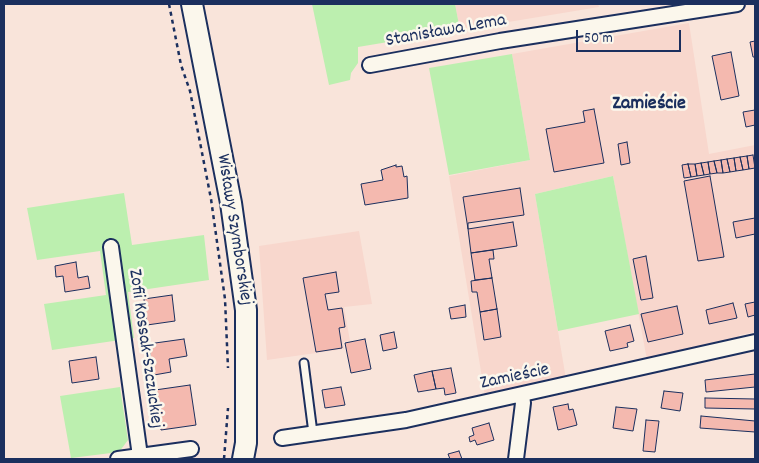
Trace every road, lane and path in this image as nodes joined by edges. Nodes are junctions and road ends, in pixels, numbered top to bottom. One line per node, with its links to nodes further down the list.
1 (169, 4): 8 (path)
2 (192, 4): 17 (main road, Wisławy Szymborskiej)
3 (737, 4): 4 (street, Stanisława Lema)
4 (370, 65)
5 (111, 246): 14 (street, Zofii Kossak-Szczuckiej)
6 (755, 342): 9 (street, Zamieście)
7 (304, 363): 11 (lane)
8 (228, 372)
9 (522, 396): 11 (street, Zamieście); 18 (street)
10 (228, 399): 16 (path)
11 (313, 434): 12 (street, Zamieście)
12 (282, 438)
13 (191, 449): 14 (street)
14 (140, 456): 15 (street)
15 (118, 459)
16 (224, 459)
17 (244, 459)
18 (516, 459)

